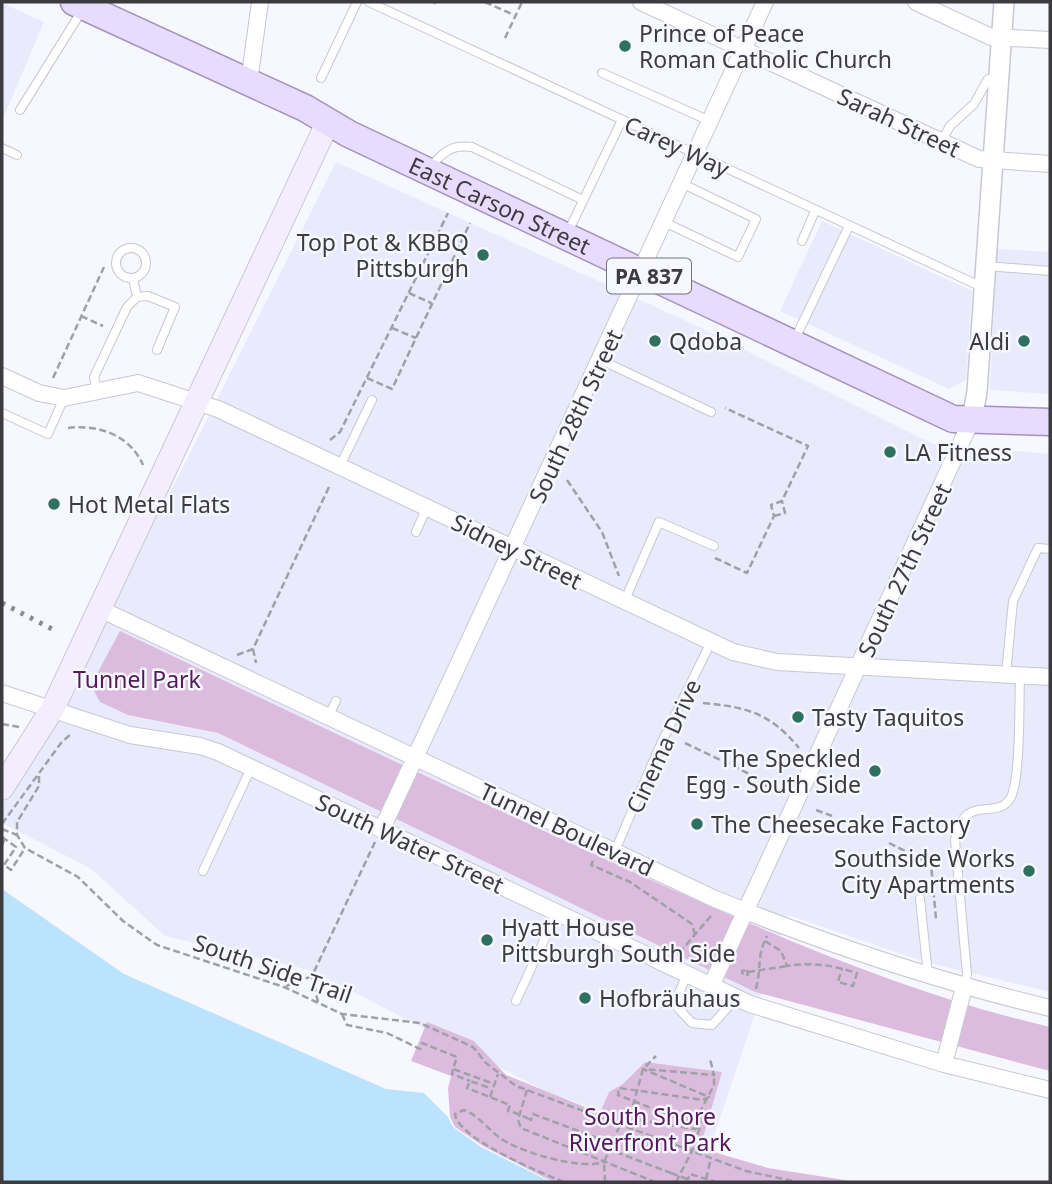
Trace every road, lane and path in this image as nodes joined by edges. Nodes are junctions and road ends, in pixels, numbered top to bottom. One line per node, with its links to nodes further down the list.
1 (260, 2): 19 (street)
2 (357, 2): 17 (lane)
3 (369, 2): 21 (lane, Carey Way)
4 (485, 2): 11 (path)
5 (522, 2): 11 (path)
6 (640, 2): 15 (street, Sarah Street)
7 (765, 2): 15 (street, South 28th Street)
8 (916, 2): 12 (street)
9 (1004, 2): 12 (street, South 27th Street)
10 (85, 5): 19 (main road, East Carson Street / PA 837); 20 (lane)
11 (515, 16): 13 (path)
12 (1002, 37): 14 (street); 18 (street, South 27th Street)
13 (505, 38)
14 (1050, 40)
15 (743, 49): 22 (street, South 28th Street); 24 (street, Sarah Street)
16 (603, 73): 22 (lane)
17 (321, 78)
18 (999, 80): 24 (lane); 28 (street, South 27th Street)
19 (249, 82): 23 (main road, East Carson Street / PA 837)
20 (20, 110)
21 (622, 120): 26 (lane, Carey Way); 32 (lane)
22 (710, 121): 26 (street, South 28th Street)
23 (328, 122): 30 (main road, East Carson Street / PA 837); 62 (main road)
24 (941, 142): 28 (street, Sarah Street)
25 (2, 148): 27 (lane)
26 (694, 154): 31 (street, South 28th Street); 33 (lane, Carey Way)
27 (17, 155)
28 (994, 160): 29 (street, Sarah Street); 41 (street, South 27th Street)
29 (1050, 164)
30 (426, 171): 32 (lane); 38 (main road, East Carson Street / PA 837)
31 (681, 183): 35 (street, South 28th Street); 35 (lane)
32 (583, 200): 38 (lane)
33 (815, 211): 37 (lane, Carey Way); 39 (lane)
34 (448, 213): 46 (path)
35 (664, 222): 43 (street, South 28th Street)
36 (470, 223): 48 (path)
37 (849, 226): 45 (lane, Carey Way); 53 (lane)
38 (566, 236): 43 (main road, East Carson Street / PA 837)
39 (802, 241)
40 (104, 267): 49 (path)
41 (986, 267): 42 (lane); 45 (street, South 27th Street)
42 (1050, 271)
43 (641, 272): 53 (main road, East Carson Street / PA 837); 55 (street, South 28th Street)
44 (133, 278): 47 (lane)
45 (984, 289): 66 (street, South 27th Street)
46 (408, 293): 48 (path); 51 (path)
47 (137, 297): 54 (lane); 59 (lane)
48 (432, 303): 52 (path)
49 (81, 316): 50 (path); 58 (path)
50 (104, 326)
51 (392, 328): 52 (path); 57 (path)
52 (416, 338): 57 (path)
53 (793, 344): 66 (main road, East Carson Street / PA 837)
54 (157, 350)
55 (601, 360): 64 (lane); 79 (street, South 28th Street)
56 (2, 376): 60 (street, Sidney Street)
57 (367, 378): 69 (path)
58 (51, 381)
59 (97, 390): 60 (street, Sidney Street); 62 (street, Sidney Street)
60 (64, 398): 65 (lane)
61 (372, 400): 71 (lane)
62 (197, 403): 71 (street, Sidney Street); 84 (main road)
63 (725, 408): 74 (path)
64 (711, 412)
65 (2, 413)
66 (972, 419): 67 (main road, East Carson Street / PA 837); 88 (street, South 27th Street)
67 (1050, 422)
68 (68, 428): 70 (path)
69 (330, 440)
70 (143, 465)
71 (340, 466): 75 (street, Sidney Street)
72 (567, 480): 82 (path)
73 (329, 487): 86 (path)
74 (782, 501): 76 (path); 76 (path)
75 (427, 507): 77 (lane); 79 (street, Sidney Street)
76 (774, 516): 81 (path)
77 (416, 531)
78 (714, 546): 83 (lane)
79 (513, 549): 83 (street, Sidney Street); 104 (street, South 28th Street)
80 (1050, 549): 90 (lane)
81 (711, 556)
82 (619, 576)
83 (624, 602): 85 (street, Sidney Street)
84 (100, 609): 95 (main road); 96 (street, Tunnel Boulevard)
85 (711, 642): 88 (street, Sidney Street); 117 (lane, Cinema Drive)
86 (253, 649): 87 (path); 89 (path)
87 (232, 657)
88 (860, 666): 90 (street, Sidney Street); 122 (street, South 27th Street)
89 (257, 668)
90 (1013, 674): 91 (street, Sidney Street); 137 (lane)
91 (1050, 677)
92 (2, 693): 95 (street, South Water Street)
93 (336, 701): 96 (lane)
94 (703, 703): 103 (path)
95 (53, 708): 105 (street, South Water Street); 107 (main road)
96 (328, 717): 104 (street, Tunnel Boulevard)
97 (2, 724): 98 (path)
98 (14, 725)
99 (76, 730): 101 (path)
100 (55, 739): 101 (path)
101 (61, 743): 106 (path)
102 (685, 743): 108 (path)
103 (799, 748)
104 (415, 758): 113 (street, South 28th Street); 117 (street, Tunnel Boulevard)
105 (251, 768): 113 (street, South Water Street); 119 (lane)
106 (39, 776): 111 (path); 112 (path)
107 (2, 788)
108 (778, 792)
109 (816, 810): 110 (path)
110 (832, 816)
111 (2, 828): 112 (path)
112 (17, 835): 116 (path, South Side Trail)
113 (379, 835): 121 (street, South Water Street); 134 (path)
114 (2, 838): 115 (path); 116 (path)
115 (2, 846)
116 (25, 848): 136 (path, South Side Trail)
117 (615, 851): 122 (street, Tunnel Boulevard)
118 (595, 857): 124 (path)
119 (203, 871)
120 (920, 899): 133 (lane)
121 (557, 912): 132 (street, South Water Street); 140 (lane)
122 (746, 912): 133 (street, Tunnel Boulevard); 135 (street, South 27th Street)
123 (712, 913): 124 (path)
124 (695, 935): 127 (path)
125 (767, 936): 126 (path)
126 (765, 941): 128 (path); 130 (path)
127 (677, 956)
128 (787, 966): 129 (path); 130 (path)
129 (842, 968): 129 (path)
130 (761, 971): 131 (path); 138 (path)
131 (748, 972)
132 (687, 975): 135 (street, South Water Street); 139 (lane)
133 (928, 975): 137 (street, Tunnel Boulevard)
134 (312, 976): 136 (path); 141 (path)
135 (711, 986): 139 (street, South Water Street)
136 (284, 987): 141 (path, South Side Trail)
137 (964, 987): 142 (street, Tunnel Boulevard); 146 (street)
138 (754, 995)
139 (736, 998): 146 (street, South Water Street)
140 (516, 1001)
141 (318, 1003): 143 (path, South Side Trail)
142 (1050, 1009)
143 (342, 1014): 147 (path); 149 (path, South Side Trail)
144 (656, 1056): 148 (path)
145 (710, 1059): 150 (path)
146 (944, 1064): 153 (street, South Water Street)
147 (453, 1069): 151 (path); 151 (path)
148 (643, 1069): 150 (path); 154 (path); 156 (path)
149 (498, 1073): 152 (path, South Side Trail); 155 (path)
150 (714, 1075): 156 (path)
151 (470, 1081): 155 (path)
152 (527, 1090): 158 (path, South Side Trail); 162 (path)
153 (1050, 1090)
154 (636, 1091): 156 (path); 157 (path); 157 (path)
155 (490, 1097): 163 (path, bridge)
156 (709, 1097): 159 (path)
157 (634, 1100): 158 (path); 159 (path)
158 (620, 1125): 159 (path); 160 (path, South Side Trail); 162 (path)
159 (700, 1127): 160 (path)
160 (692, 1151): 161 (path, South Side Trail); 167 (path)
161 (711, 1158): 163 (path); 169 (path, South Side Trail)
162 (604, 1163): 164 (path); 165 (path); 166 (path)
163 (706, 1179): 168 (path)
164 (564, 1182)
165 (605, 1182)
166 (655, 1182)
167 (676, 1182)
168 (716, 1182)
169 (797, 1182)

